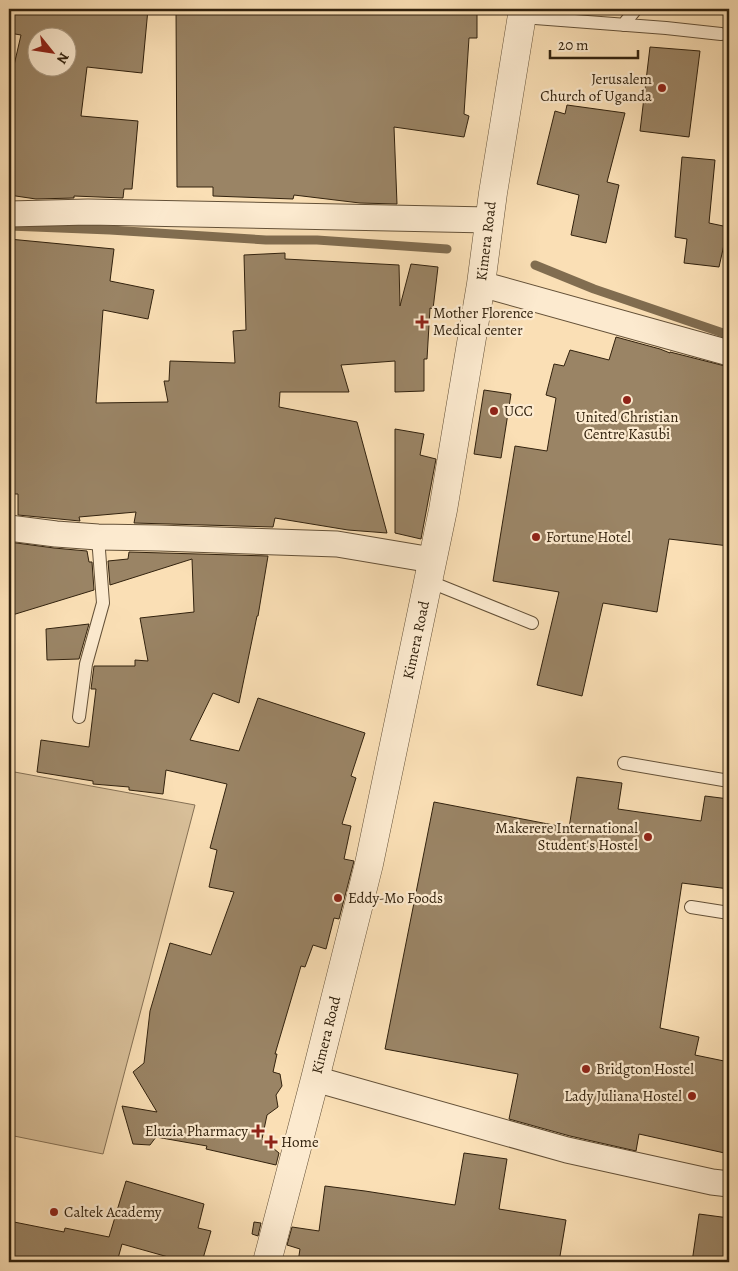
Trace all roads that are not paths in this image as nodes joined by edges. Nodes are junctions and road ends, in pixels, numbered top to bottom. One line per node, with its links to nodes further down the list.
1 (636, 9): 3 (lane)
2 (523, 13): 3 (lane); 6 (street, Kimera Road)
3 (623, 25): 4 (lane)
4 (721, 34)
5 (9, 214): 6 (street)
6 (490, 220): 7 (street, Kimera Road)
7 (481, 284): 8 (street); 11 (street, Kimera Road)
8 (729, 353)
9 (9, 528): 10 (street)
10 (98, 537): 11 (street); 13 (lane)
11 (430, 570): 12 (lane); 18 (street, Kimera Road)
12 (532, 623)
13 (79, 717)
14 (624, 763): 15 (lane)
15 (729, 781)
16 (690, 907): 17 (lane)
17 (729, 913)
18 (315, 1079): 19 (street); 20 (street, Kimera Road)
19 (729, 1184)
20 (267, 1262)

